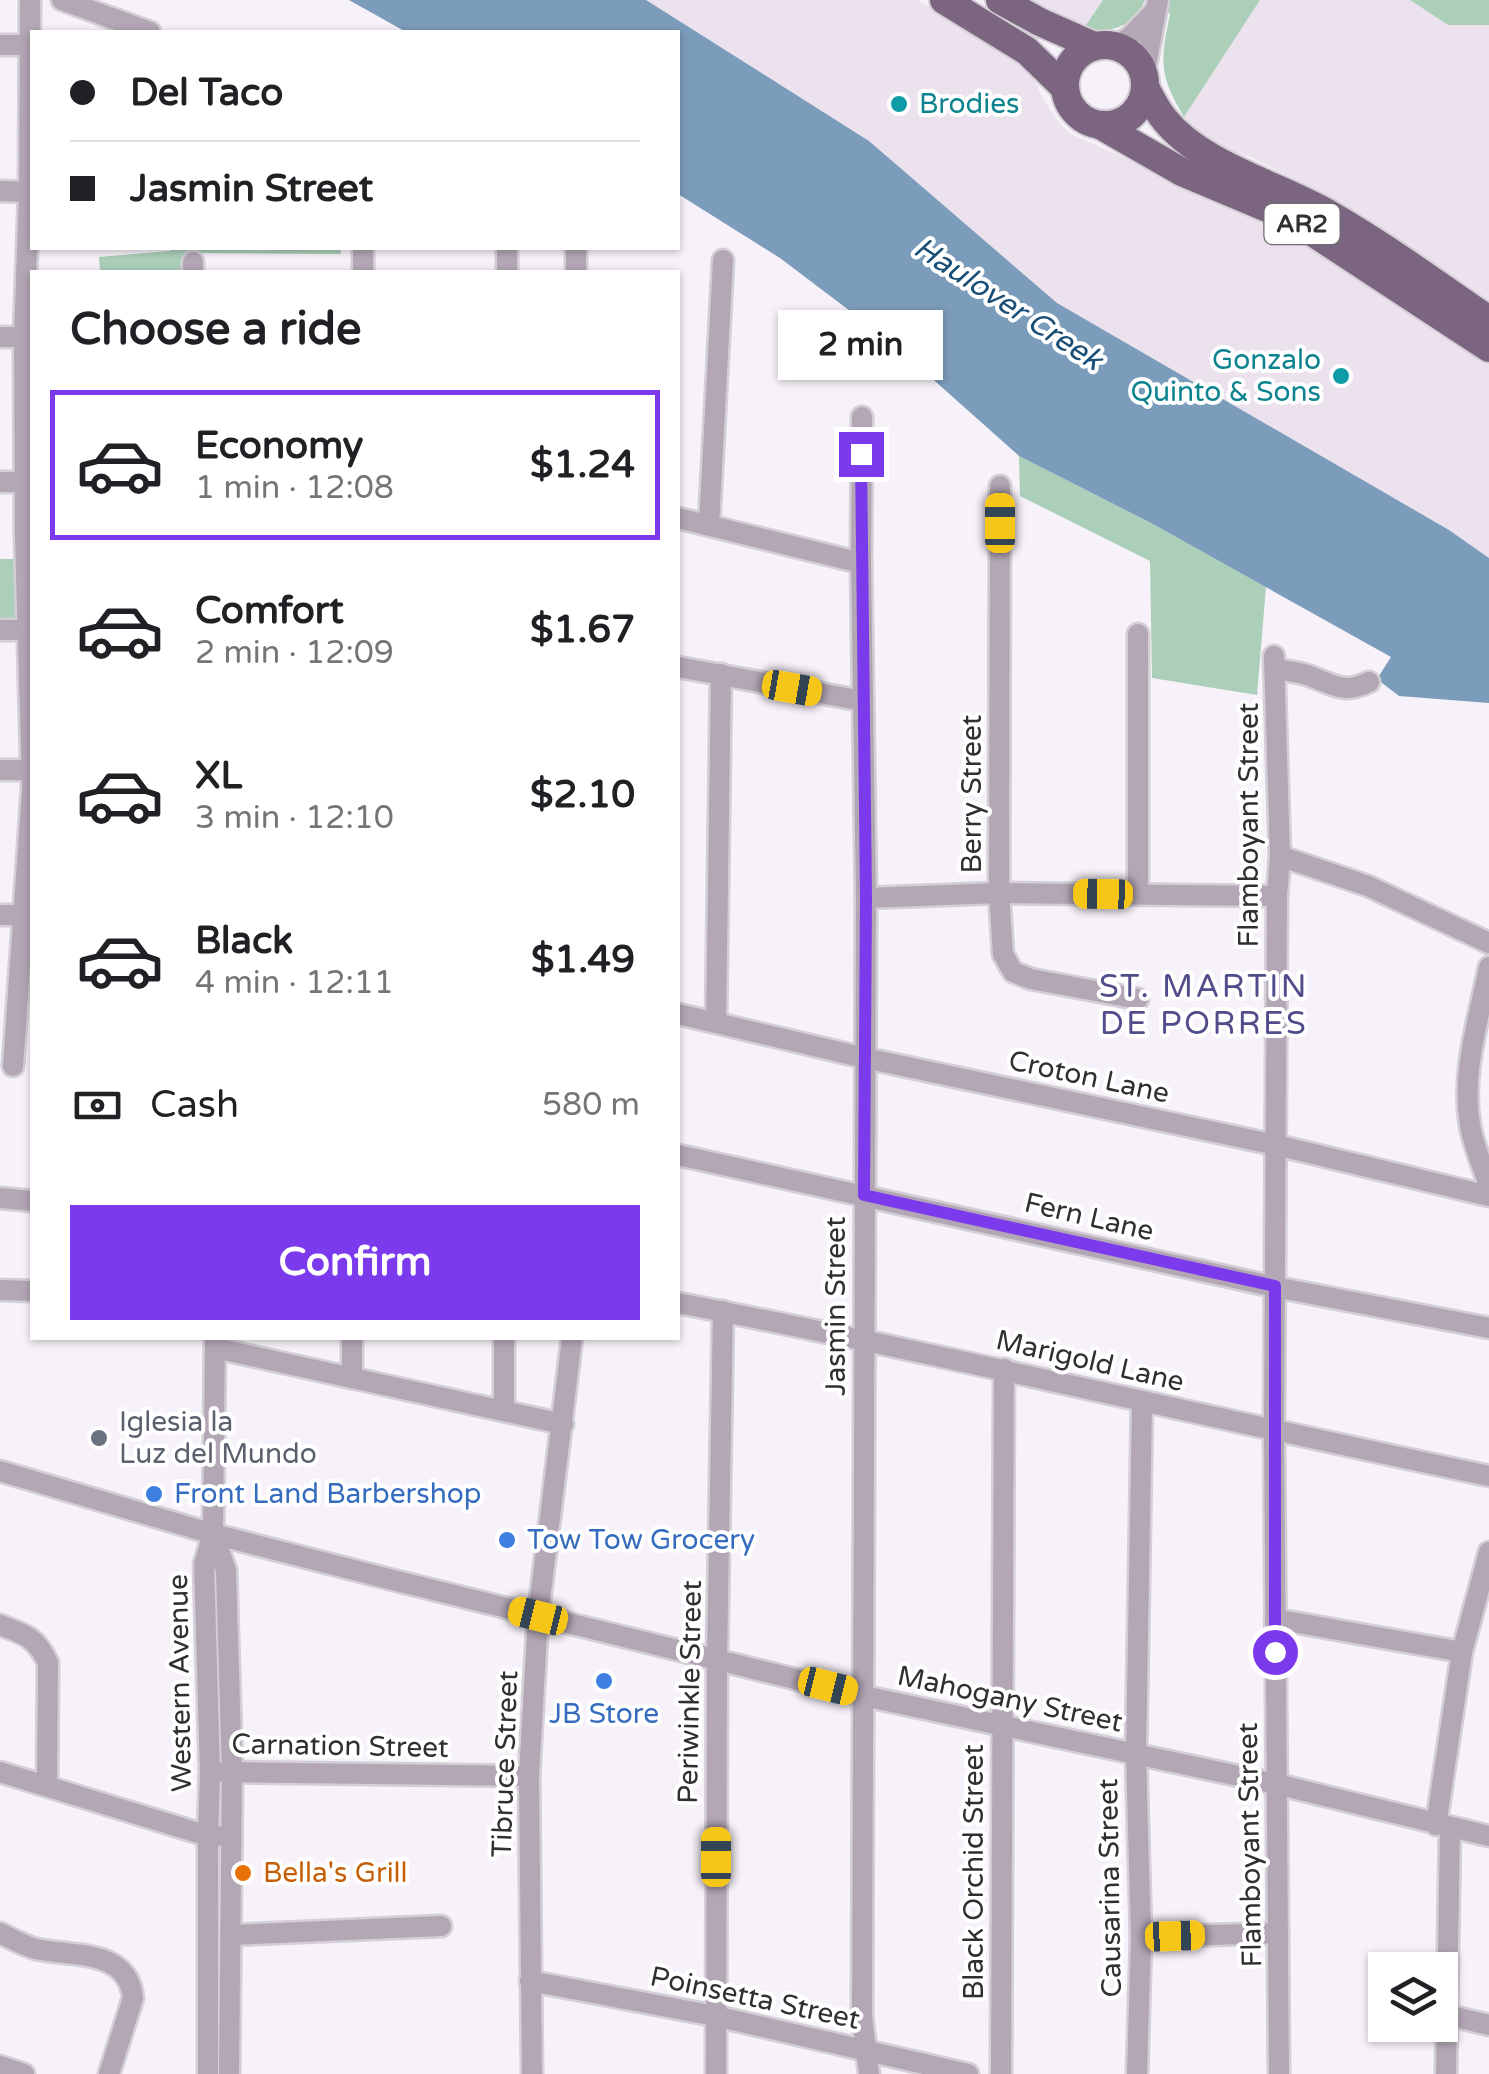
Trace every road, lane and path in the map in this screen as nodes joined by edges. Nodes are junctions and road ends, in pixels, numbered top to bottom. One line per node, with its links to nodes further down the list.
1 (30, 0): 7 (street)
2 (62, 0): 6 (street)
3 (944, 0): 11 (main road)
4 (1000, 0): 9 (main road)
5 (1157, 5): 9 (street); 10 (street)
6 (144, 30)
7 (29, 44): 8 (street); 14 (street)
8 (0, 45)
9 (1105, 47): 10 (main road); 11 (main road)
10 (1145, 82): 12 (main road); 16 (main road, AR2)
11 (1064, 87): 12 (main road)
12 (1102, 126): 19 (main road, AR2)
13 (0, 192): 14 (street)
14 (29, 192): 18 (street)
15 (723, 260): 25 (street)
16 (1489, 320)
17 (0, 337): 18 (street)
18 (24, 337): 22 (street)
19 (1489, 348)
20 (862, 417): 26 (street, Jasmin Street)
21 (0, 482): 22 (street)
22 (25, 482): 28 (street)
23 (1000, 486): 39 (street, Berry Street)
24 (680, 519): 25 (street)
25 (709, 526): 26 (street)
26 (861, 563): 33 (street, Jasmin Street)
27 (0, 630): 28 (street)
28 (26, 630): 34 (street)
29 (1138, 634): 40 (street)
30 (680, 667): 31 (street)
31 (722, 674): 33 (street); 49 (street)
32 (1369, 682): 38 (street, Flamboyant Street)
33 (863, 701): 42 (street, Jasmin Street)
34 (30, 742)
35 (0, 770): 36 (street)
36 (30, 770)
37 (30, 791): 44 (street)
38 (1280, 856): 41 (street, Flamboyant Street); 45 (street)
39 (1000, 892): 40 (street); 42 (street); 47 (street, Berry Street)
40 (1138, 894): 41 (street)
41 (1277, 896): 52 (street, Flamboyant Street)
42 (866, 898): 50 (street, Jasmin Street)
43 (0, 915): 44 (street)
44 (24, 915): 51 (street)
45 (1489, 943)
46 (1489, 967): 54 (street)
47 (1138, 1000)
48 (680, 1014): 49 (street, Croton Lane)
49 (716, 1022): 50 (street, Croton Lane)
50 (866, 1058): 52 (street, Croton Lane); 55 (street, Jasmin Street)
51 (15, 1066)
52 (1276, 1144): 56 (street, Croton Lane); 59 (street, Flamboyant Street)
53 (680, 1155): 55 (street, Fern Lane)
54 (1487, 1173)
55 (864, 1195): 59 (street, Fern Lane); 68 (street, Jasmin Street)
56 (1489, 1196)
57 (0, 1198): 58 (street)
58 (30, 1202)
59 (1275, 1286): 64 (street, Fern Lane); 75 (street, Flamboyant Street)
60 (0, 1290): 61 (street)
61 (30, 1290)
62 (680, 1302): 63 (street, Marigold Lane)
63 (724, 1311): 68 (street, Marigold Lane); 84 (street, Periwinkle Street)
64 (1489, 1328)
65 (352, 1340): 71 (street)
66 (504, 1340): 73 (street)
67 (572, 1340): 74 (street, Tibruce Street)
68 (864, 1341): 70 (street, Marigold Lane); 85 (street, Jasmin Street)
69 (215, 1343): 71 (street); 78 (street, Western Avenue)
70 (1004, 1369): 72 (street, Marigold Lane); 86 (street, Black Orchid Street)
71 (352, 1378): 73 (street)
72 (1142, 1402): 75 (street, Marigold Lane); 87 (street, Causarina Street)
73 (504, 1411): 74 (street)
74 (562, 1424): 80 (street, Tibruce Street)
75 (1274, 1432): 77 (street, Marigold Lane); 81 (street, Flamboyant Street)
76 (0, 1470): 78 (street, Mahogany Street)
77 (1489, 1476)
78 (213, 1534): 80 (street, Mahogany Street); 89 (street, Western Avenue)
79 (1489, 1554): 83 (street)
80 (538, 1616): 84 (street, Mahogany Street); 90 (street, Tibruce Street)
81 (1275, 1619): 83 (street); 91 (street, Flamboyant Street)
82 (0, 1625): 92 (street)
83 (1462, 1652): 93 (street)
84 (717, 1659): 85 (street, Mahogany Street); 104 (street, Periwinkle Street)
85 (864, 1696): 86 (street, Mahogany Street); 108 (street, Jasmin Street)
86 (1002, 1726): 87 (street, Mahogany Street); 118 (street, Black Orchid Street)
87 (1136, 1754): 91 (street, Mahogany Street); 101 (street, Causarina Street)
88 (0, 1772): 92 (street)
89 (221, 1772): 90 (street, Carnation Street); 94 (street, Western Avenue); 95 (street, Western Avenue)
90 (529, 1776): 103 (street, Tibruce Street)
91 (1276, 1784): 93 (street, Mahogany Street); 99 (street, Flamboyant Street)
92 (47, 1786): 95 (street)
93 (1444, 1826): 96 (street, Mahogany Street); 102 (street)
94 (231, 1835): 95 (street); 100 (street, Western Avenue)
95 (208, 1836): 112 (street, Western Avenue)
96 (1489, 1836)
97 (440, 1926): 100 (street)
98 (0, 1933): 111 (street)
99 (1278, 1934): 101 (street); 120 (street, Flamboyant Street)
100 (231, 1935): 113 (street, Western Avenue)
101 (1141, 1937): 119 (street, Causarina Street)
102 (1446, 1952)
103 (530, 1982): 104 (street, Poinsetta Street); 114 (street, Tibruce Street)
104 (715, 2016): 108 (street, Poinsetta Street); 115 (street, Periwinkle Street)
105 (1458, 2017): 106 (street)
106 (1489, 2024)
107 (1447, 2042): 121 (street)
108 (866, 2049): 116 (street, Jasmin Street); 117 (street, Poinsetta Street)
109 (0, 2066): 110 (street)
110 (24, 2074)
111 (109, 2074)
112 (208, 2074)
113 (229, 2074)
114 (532, 2074)
115 (716, 2074)
116 (869, 2074)
117 (968, 2074)
118 (1000, 2074)
119 (1137, 2074)
120 (1278, 2074)
121 (1446, 2074)

